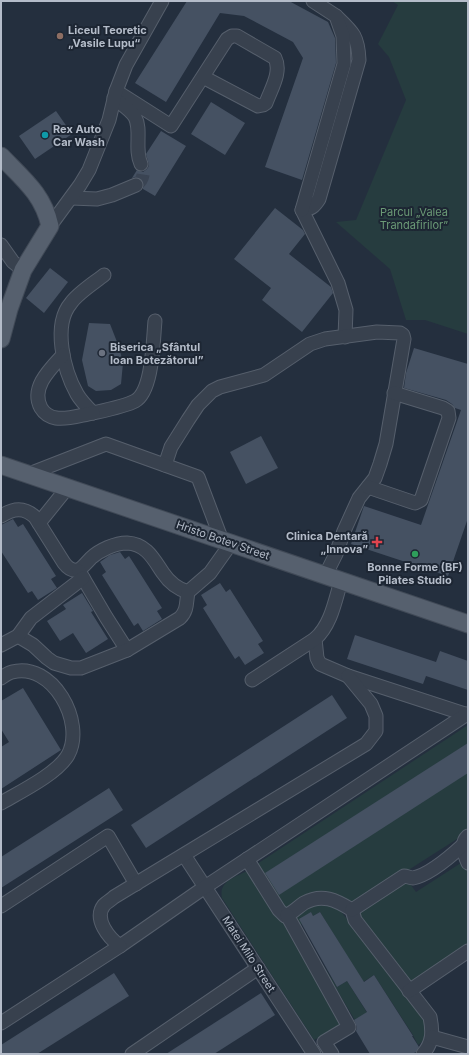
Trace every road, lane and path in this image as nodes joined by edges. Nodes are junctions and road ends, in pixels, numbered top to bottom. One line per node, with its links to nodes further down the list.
1 (162, 1): 4 (street)
2 (313, 1): 15 (street)
3 (203, 77): 3 (street); 4 (street)
4 (115, 95): 6 (street); 8 (street)
5 (1, 156): 9 (main road)
6 (141, 164)
7 (136, 185): 8 (street)
8 (71, 198): 9 (street)
9 (50, 226): 11 (main road)
10 (1, 245): 11 (street)
11 (22, 270): 14 (main road)
12 (104, 275): 16 (street)
13 (155, 321): 18 (street)
14 (2, 333)
15 (345, 336): 17 (street); 20 (street)
16 (63, 355): 18 (street); 18 (street)
17 (394, 393): 23 (street); 23 (street)
18 (92, 413)
19 (1, 465): 21 (main road, Hristo Botev Street)
20 (165, 465): 21 (street); 26 (street)
21 (29, 474): 22 (main road, Hristo Botev Street)
22 (68, 487): 25 (street); 26 (main road, Hristo Botev Street)
23 (368, 487): 28 (street)
24 (1, 516): 25 (street)
25 (39, 523): 27 (street)
26 (226, 540): 28 (main road, Hristo Botev Street); 29 (street)
27 (81, 574): 29 (street); 31 (street); 34 (street)
28 (333, 578): 30 (main road, Hristo Botev Street); 32 (street)
29 (188, 592): 34 (street)
30 (468, 624)
31 (18, 636): 33 (street); 34 (street)
32 (315, 639): 35 (street); 37 (street)
33 (1, 645)
34 (127, 650)
35 (348, 676): 38 (street); 41 (street)
36 (1, 678): 39 (street)
37 (252, 680)
38 (468, 715): 42 (street)
39 (1, 803)
40 (465, 840): 43 (street); 47 (street)
41 (184, 855): 44 (street); 45 (street, Matei Milo Street)
42 (247, 859): 45 (street); 48 (street)
43 (468, 863)
44 (136, 884): 46 (street); 49 (street)
45 (205, 887): 49 (street); 51 (street, Matei Milo Street)
46 (1, 906)
47 (352, 910): 48 (street); 52 (street)
48 (287, 915): 58 (street)
49 (120, 946): 53 (street)
50 (468, 951): 52 (street)
51 (258, 968): 56 (street, Matei Milo Street); 57 (street)
52 (409, 990): 54 (street)
53 (1, 1023)
54 (432, 1037): 55 (street); 59 (street)
55 (468, 1048)
56 (310, 1052)
57 (132, 1054)
58 (332, 1054)
59 (423, 1054)

